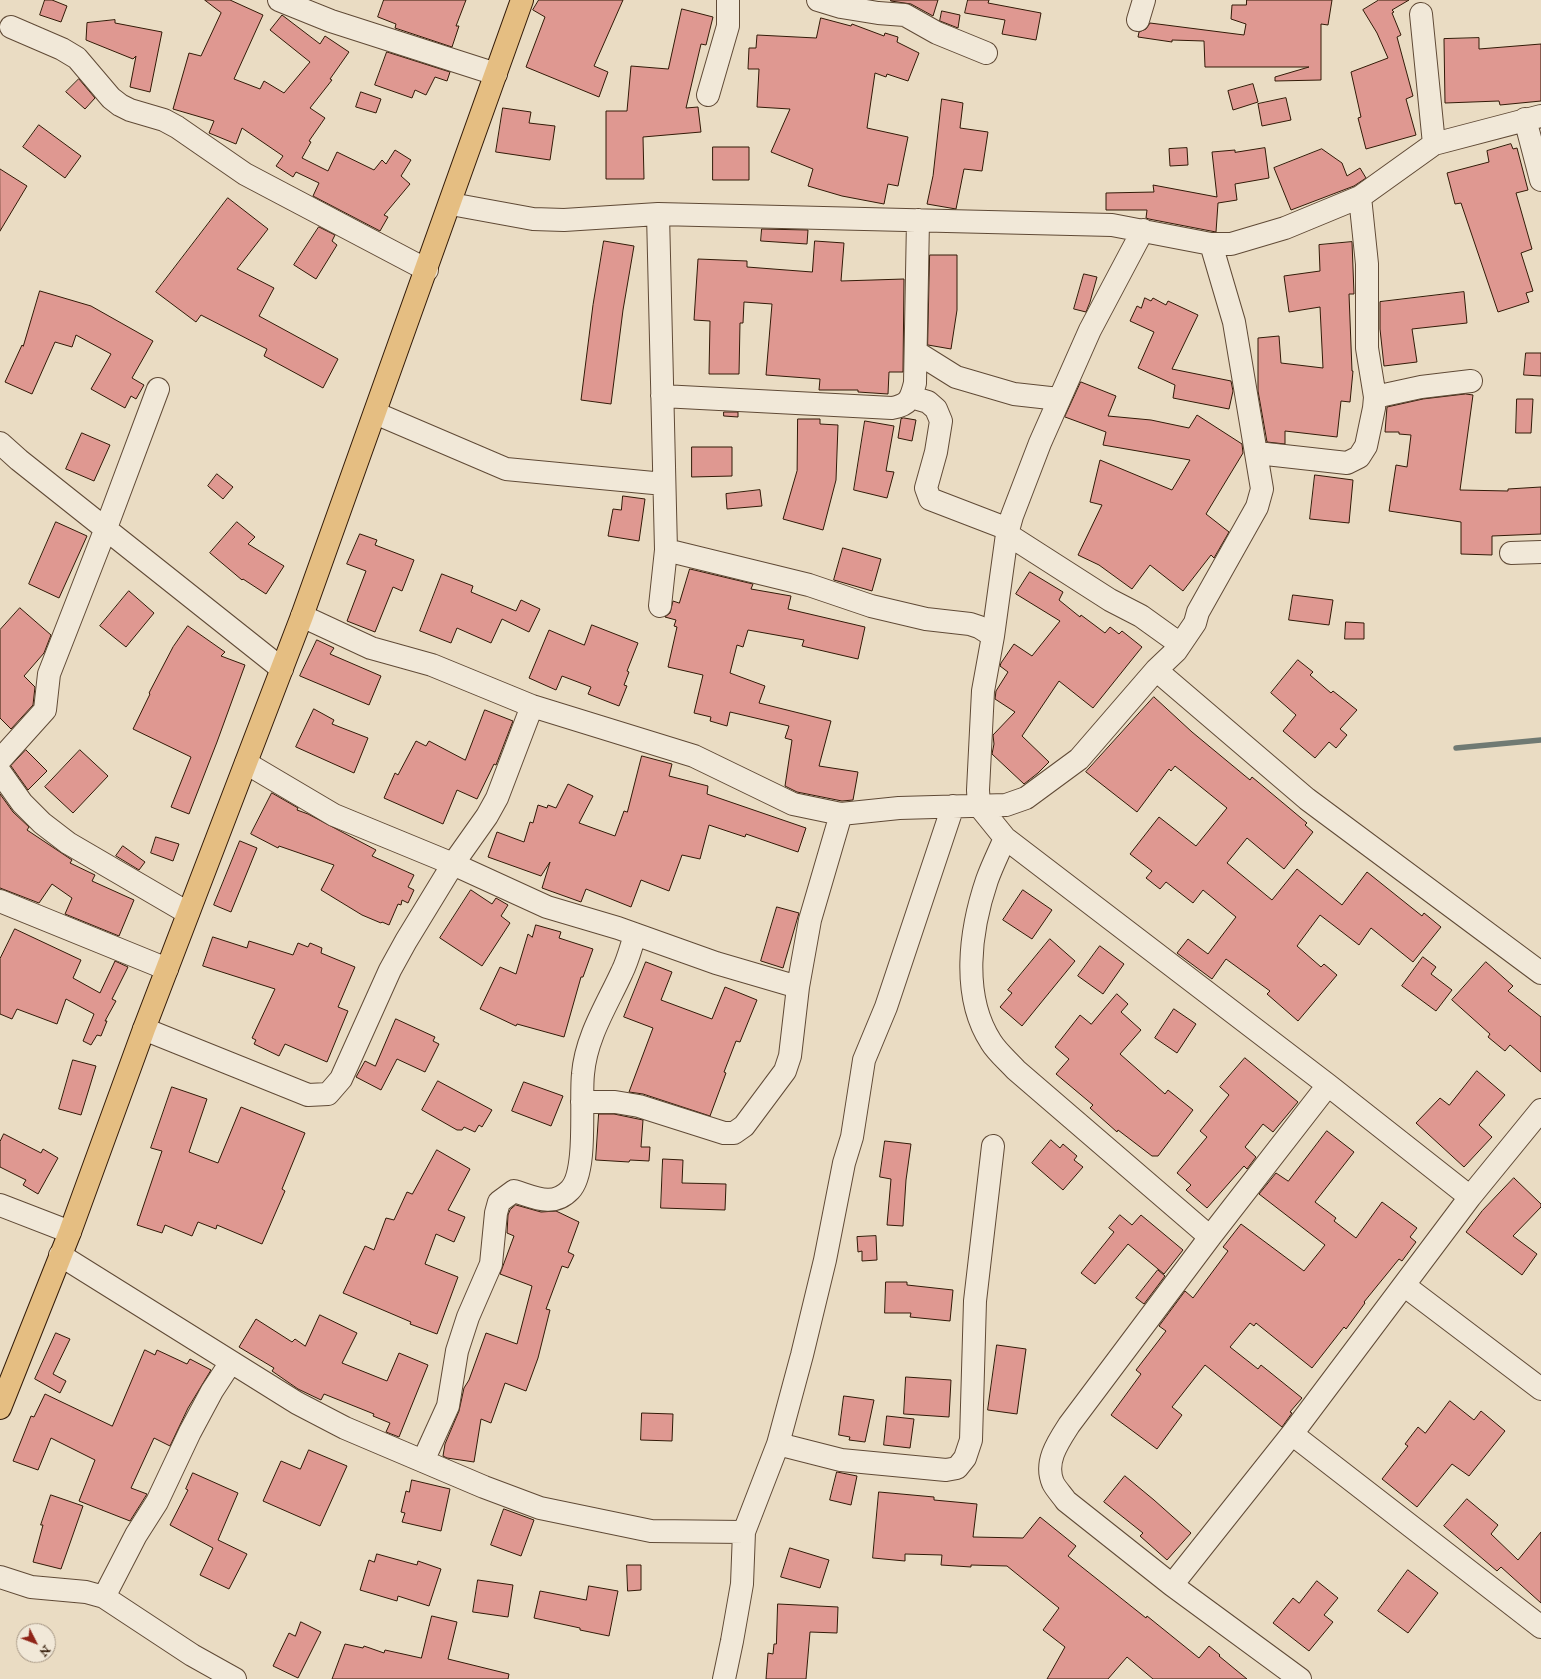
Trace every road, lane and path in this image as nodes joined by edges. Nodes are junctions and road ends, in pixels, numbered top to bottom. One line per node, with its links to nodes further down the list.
1 (279, 0): 8 (street)
2 (522, 0): 8 (main road)
3 (728, 0): 9 (street)
4 (818, 0): 7 (street)
5 (1421, 14): 11 (street)
6 (12, 27): 19 (street)
7 (986, 53)
8 (496, 74): 14 (main road)
9 (708, 95)
10 (1533, 118): 11 (street); 12 (street)
11 (1434, 144): 13 (street)
12 (1541, 180)
13 (1360, 197): 18 (street); 26 (street)
14 (451, 204): 15 (street); 19 (main road)
15 (658, 214): 16 (street); 25 (street)
16 (918, 220): 17 (street); 20 (street)
17 (1143, 230): 18 (street); 27 (street)
18 (1211, 244): 30 (street)
19 (427, 270): 28 (main road)
20 (916, 352): 21 (street); 24 (street)
21 (956, 377): 24 (street); 27 (street)
22 (1471, 381): 26 (street)
23 (158, 389): 32 (street)
24 (913, 390): 25 (street); 33 (street)
25 (662, 396): 31 (street)
26 (1375, 397): 30 (street)
27 (1059, 399): 33 (street)
28 (375, 413): 31 (street); 38 (main road)
29 (0, 443): 32 (street)
30 (1257, 453): 40 (street)
31 (664, 484): 34 (street)
32 (106, 528): 41 (street); 44 (street)
33 (1008, 532): 39 (street); 40 (street)
34 (666, 550): 37 (street); 39 (street)
35 (1541, 552): 36 (street)
36 (1511, 553)
37 (660, 606)
38 (302, 616): 41 (main road); 43 (street)
39 (993, 636): 48 (street)
40 (1180, 644): 42 (street)
41 (282, 669): 45 (main road)
42 (1156, 670): 48 (street); 56 (street)
43 (532, 706): 49 (street); 51 (street)
44 (0, 760)
45 (246, 763): 51 (street); 53 (main road)
46 (0, 772): 53 (street)
47 (953, 806): 48 (street); 49 (street); 73 (street)
48 (979, 806): 50 (street)
49 (841, 814): 57 (street)
50 (1005, 838): 59 (street); 66 (street)
51 (453, 864): 54 (street); 58 (street)
52 (0, 901): 55 (street)
53 (188, 913): 55 (main road)
54 (634, 934): 57 (street); 60 (street)
55 (167, 969): 58 (main road)
56 (1541, 973)
57 (798, 987): 60 (street)
58 (144, 1029): 65 (main road)
59 (1328, 1085): 63 (street); 66 (street)
60 (582, 1102): 74 (street)
61 (1541, 1110): 63 (street)
62 (993, 1146): 73 (street)
63 (1470, 1197): 68 (street)
64 (0, 1205): 65 (street)
65 (70, 1232): 67 (main road)
66 (1210, 1237): 77 (street)
67 (60, 1255): 69 (street); 71 (main road)
68 (1405, 1286): 70 (street); 72 (street)
69 (231, 1362): 74 (street); 78 (street)
70 (1541, 1389)
71 (0, 1408)
72 (1292, 1434): 77 (street); 79 (street)
73 (778, 1444): 75 (street)
74 (423, 1461): 75 (street)
75 (744, 1532): 81 (street)
76 (0, 1577): 78 (street)
77 (1172, 1585): 82 (street)
78 (104, 1597): 80 (street)
79 (1541, 1627)
80 (235, 1679)
81 (724, 1679)
82 (1300, 1679)

